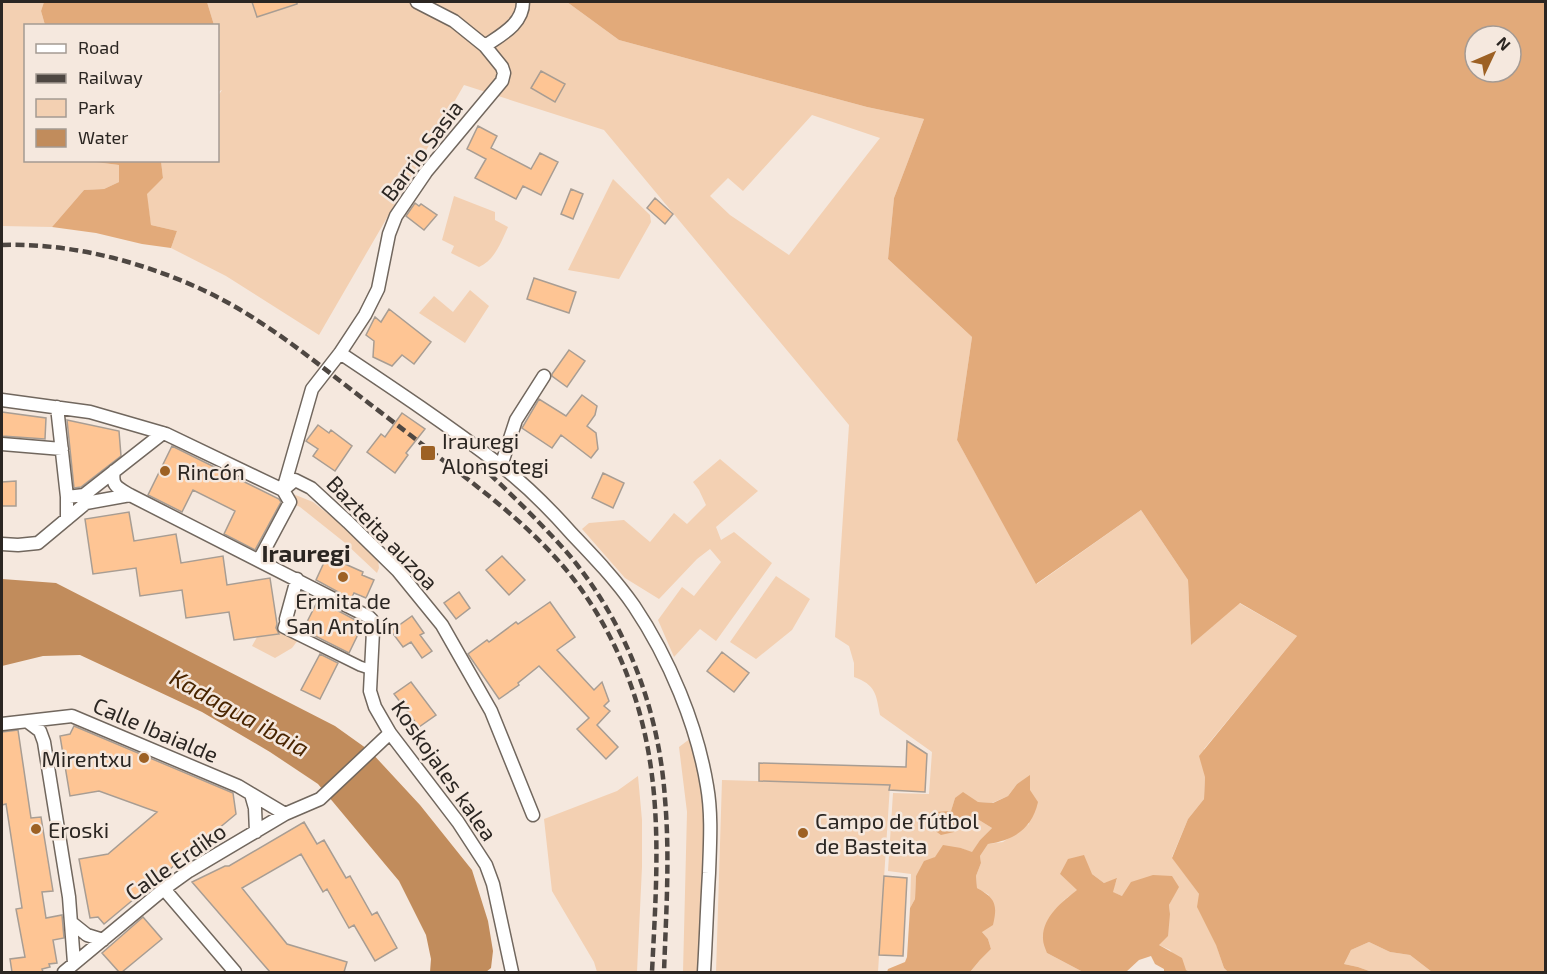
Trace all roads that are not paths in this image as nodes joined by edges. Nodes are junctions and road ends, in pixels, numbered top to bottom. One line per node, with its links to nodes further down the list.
1 (417, 2): 3 (street, Barrio Sasia)
2 (523, 2): 3 (street)
3 (485, 46): 4 (street, Barrio Sasia)
4 (340, 353): 11 (street); 13 (street)
5 (544, 376): 11 (street)
6 (2, 400): 7 (street)
7 (57, 407): 8 (street); 10 (street)
8 (163, 433): 12 (street); 13 (street)
9 (2, 444): 10 (street)
10 (62, 449): 15 (street)
11 (501, 466): 38 (street)
12 (114, 471): 14 (street); 15 (street)
13 (283, 490): 18 (street); 29 (street, Bazteita auzoa)
14 (130, 495): 16 (street); 18 (street, Koskojales kalea)
15 (67, 497): 16 (street)
16 (67, 519): 17 (street)
17 (2, 544)
18 (260, 560): 19 (street, Koskojales kalea)
19 (297, 579): 20 (street); 21 (street, Koskojales kalea)
20 (287, 628): 21 (street)
21 (372, 670): 25 (street, Koskojales kalea)
22 (62, 718): 23 (street, Calle Ibaialde); 26 (street); 27 (street, Calle Ibaialde)
23 (28, 722): 24 (street, Calle Ibaialde); 26 (street)
24 (2, 724)
25 (390, 733): 28 (street, Calle Erdiko); 37 (street, Koskojales kalea)
26 (44, 742): 32 (street)
27 (251, 794): 28 (street, Calle Ibaialde); 30 (street)
28 (285, 814): 30 (street, Calle Erdiko)
29 (532, 815)
30 (256, 832): 31 (street, Calle Erdiko)
31 (164, 889): 33 (street, Calle Erdiko); 36 (street)
32 (72, 923): 33 (street); 34 (street)
33 (103, 940): 34 (street, Calle Erdiko)
34 (74, 963): 35 (street, Calle Erdiko)
35 (64, 972)
36 (236, 972)
37 (512, 972)
38 (704, 972)

